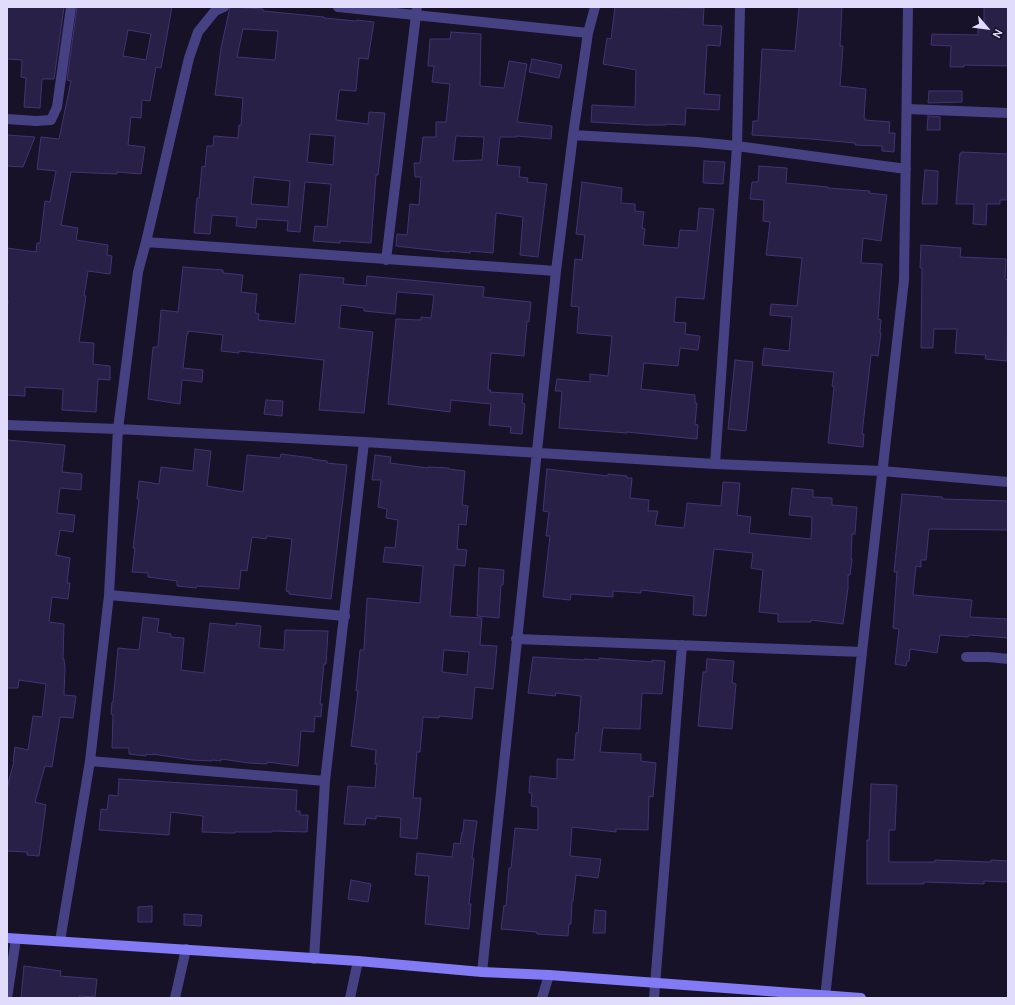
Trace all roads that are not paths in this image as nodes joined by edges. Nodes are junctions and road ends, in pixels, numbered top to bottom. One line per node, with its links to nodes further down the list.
1 (71, 7): 11 (street)
2 (224, 7): 15 (street)
3 (338, 7): 7 (street)
4 (595, 7): 8 (street)
5 (740, 7): 13 (street)
6 (908, 7): 9 (street)
7 (417, 11): 8 (street); 16 (street)
8 (588, 34): 12 (street)
9 (906, 109): 10 (street); 14 (street)
10 (1008, 113)
11 (7, 119)
12 (573, 135): 13 (street); 17 (street)
13 (737, 146): 14 (street); 22 (street)
14 (906, 169): 23 (street)
15 (146, 242): 16 (street); 19 (street)
16 (386, 260): 17 (street)
17 (556, 271): 21 (street)
18 (7, 425): 19 (street)
19 (118, 428): 20 (street); 25 (street)
20 (364, 442): 21 (street); 26 (street)
21 (537, 453): 22 (street); 27 (street)
22 (715, 464): 23 (street)
23 (882, 471): 24 (street); 29 (street)
24 (1008, 482)
25 (109, 595): 26 (street); 32 (street)
26 (344, 616): 33 (street)
27 (516, 639): 28 (street); 39 (street)
28 (682, 645): 29 (street); 41 (street)
29 (862, 652): 42 (street)
30 (966, 658): 31 (street)
31 (1008, 659)
32 (90, 761): 33 (street); 35 (street)
33 (325, 781): 37 (street)
34 (12, 938): 35 (street); 43 (street)
35 (60, 941): 36 (street)
36 (186, 949): 37 (street); 44 (street)
37 (314, 959): 38 (street)
38 (358, 961): 39 (street); 45 (street)
39 (482, 972): 40 (street)
40 (549, 975): 41 (street); 46 (street)
41 (656, 983): 42 (street); 47 (street)
42 (826, 997): 48 (street)
43 (7, 998)
44 (175, 998)
45 (350, 998)
46 (542, 998)
47 (654, 998)
48 (861, 998)

